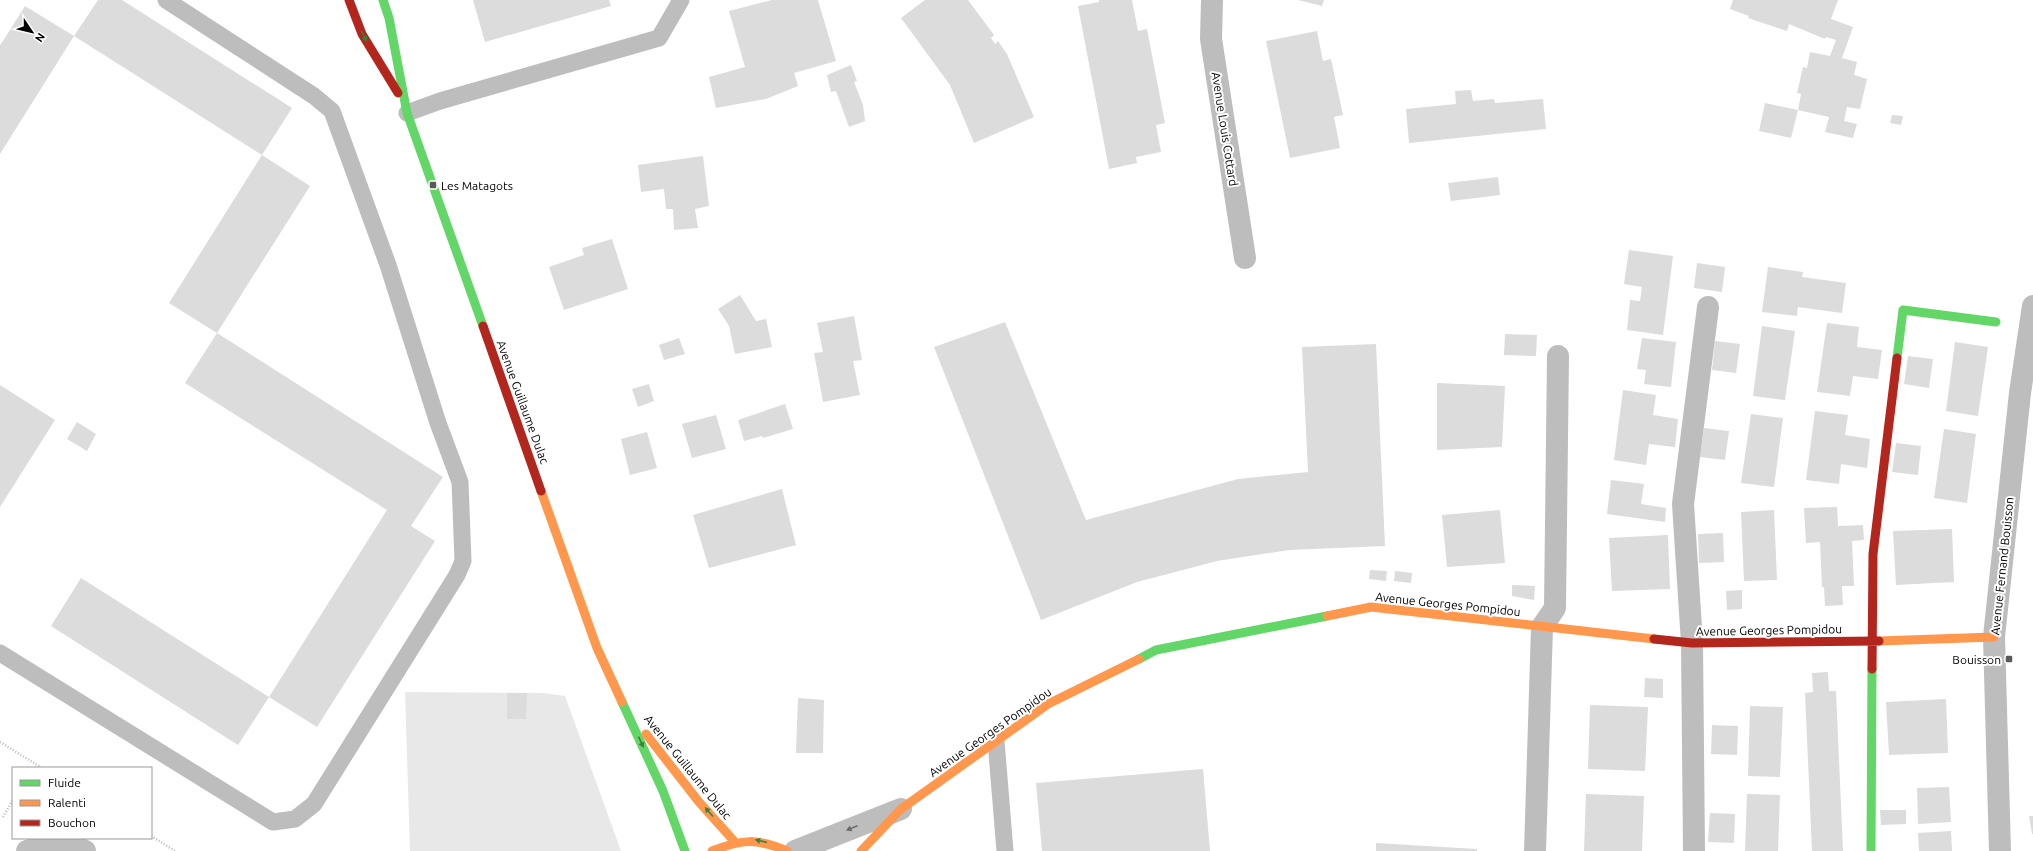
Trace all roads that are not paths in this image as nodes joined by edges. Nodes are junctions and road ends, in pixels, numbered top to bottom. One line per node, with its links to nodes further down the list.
1 (166, 0): 16 (lane)
2 (349, 0): 6 (street, Avenue Guillaume Dulac, one-way to 6)
3 (384, 0): 6 (street, Avenue Guillaume Dulac)
4 (681, 0): 6 (lane)
5 (1212, 0): 7 (street, Avenue Louis Cottard)
6 (406, 108): 17 (street, Avenue Guillaume Dulac)
7 (1245, 258)
8 (2033, 306): 13 (street, Avenue Fernand Bouisson)
9 (1708, 307): 15 (street)
10 (1996, 322): 14 (street)
11 (1558, 356): 12 (street)
12 (1542, 627): 15 (street, Avenue Georges Pompidou); 18 (street, Avenue Georges Pompidou); 29 (street)
13 (1994, 637): 14 (street, Avenue Georges Pompidou); 32 (street, Avenue Fernand Bouisson)
14 (1871, 641): 15 (street, Avenue Georges Pompidou); 31 (street)
15 (1692, 643): 30 (street)
16 (0, 653)
17 (624, 707): 20 (street, Avenue Guillaume Dulac, one-way to 17); 23 (street, Avenue Guillaume Dulac, one-way to 23)
18 (996, 741): 19 (street, Avenue Georges Pompidou); 28 (lane)
19 (901, 809): 26 (street, one-way to 26); 27 (street, Avenue Georges Pompidou)
20 (734, 841): 24 (street); 25 (street, one-way to 20)
21 (27, 851): 22 (street)
22 (85, 851)
23 (684, 851)
24 (712, 851)
25 (787, 851)
26 (795, 851)
27 (861, 851)
28 (1005, 851)
29 (1535, 851)
30 (1694, 851)
31 (1871, 851)
32 (2000, 851)

